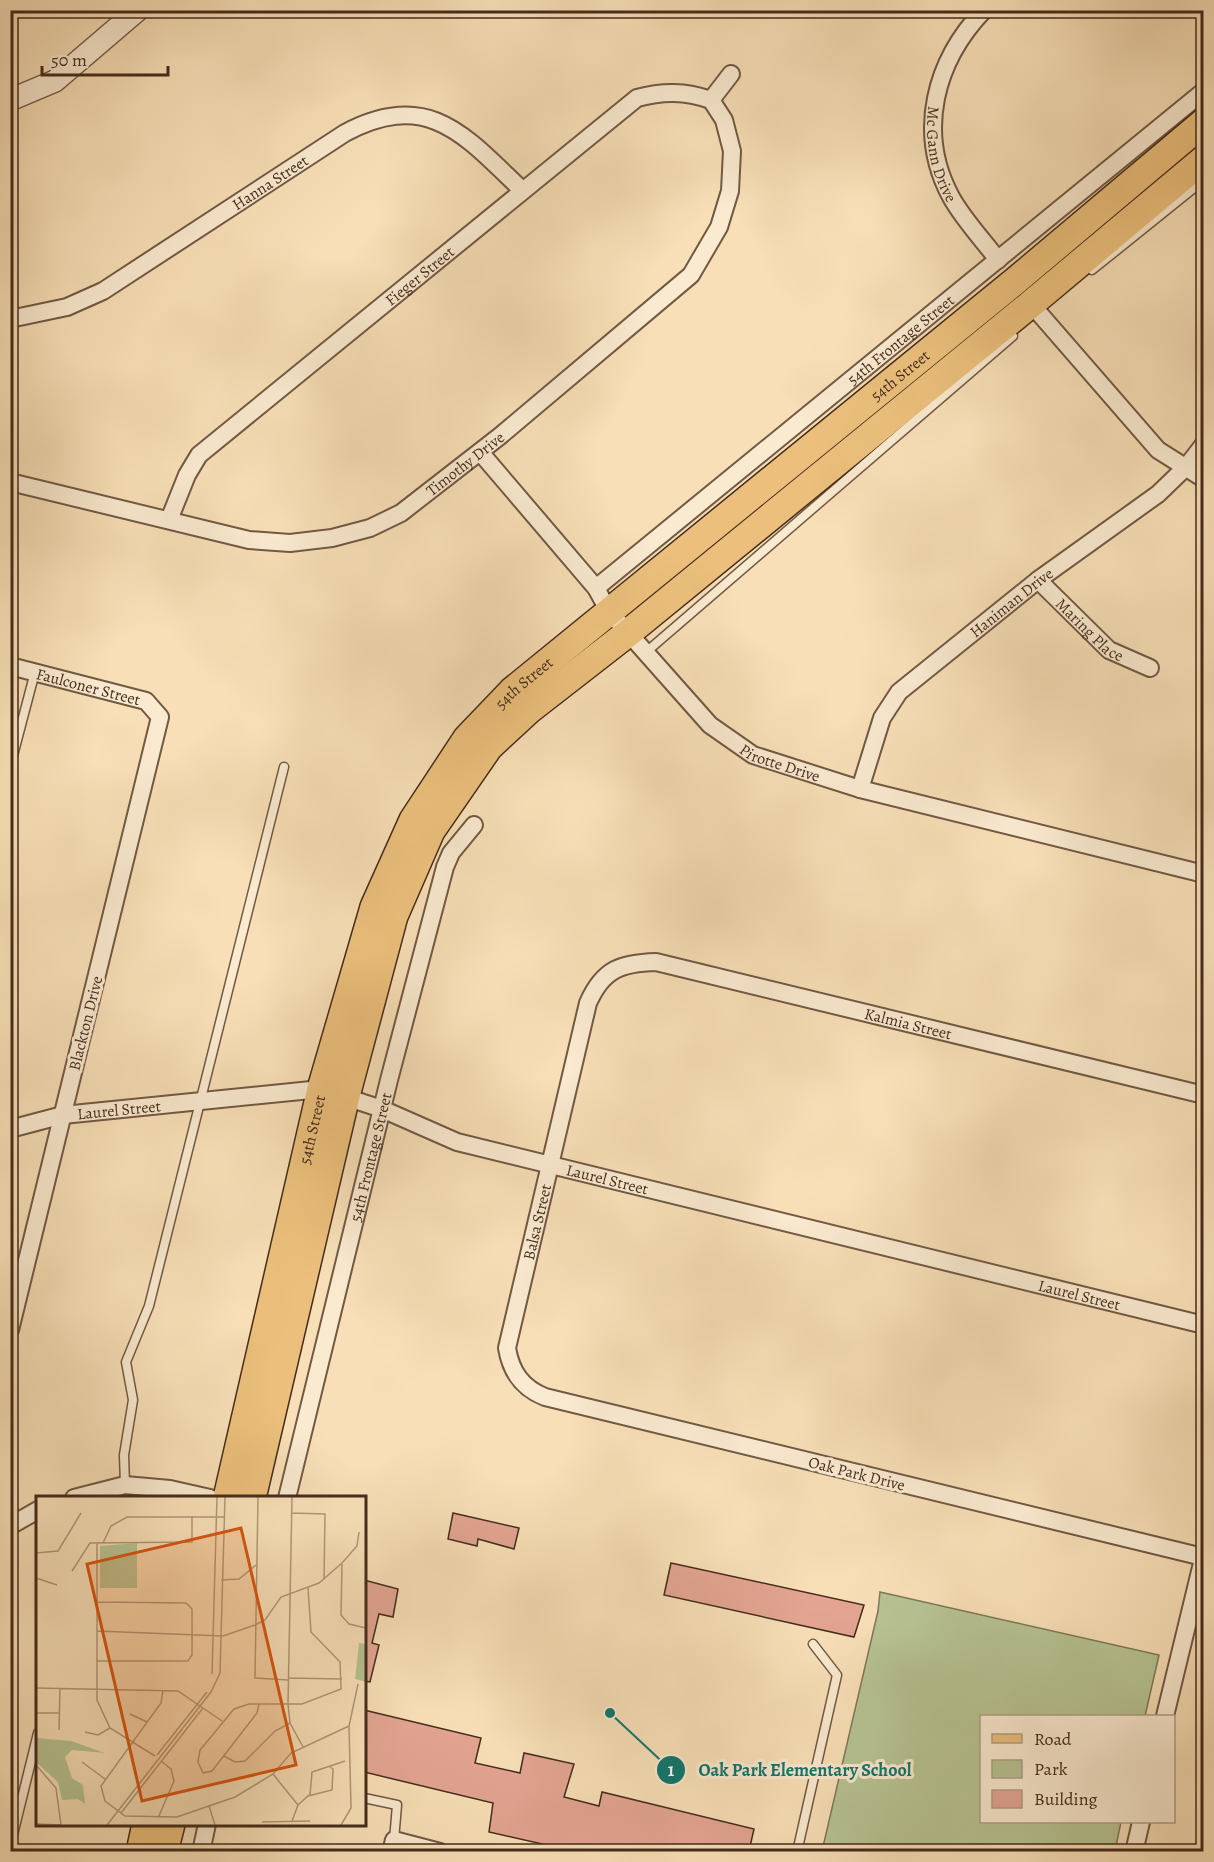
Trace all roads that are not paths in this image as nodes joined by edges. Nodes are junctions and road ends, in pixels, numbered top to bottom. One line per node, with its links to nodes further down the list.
1 (138, 10): 5 (street)
2 (984, 10): 11 (street, Mc Gann Drive)
3 (731, 74): 6 (street)
4 (1203, 91): 11 (street, 54th Frontage Street)
5 (10, 100)
6 (711, 100): 10 (street, Fieger Street); 17 (street, Timothy Drive)
7 (1203, 122): 23 (main road, 54th Street)
8 (1203, 159): 24 (main road, 54th Street)
9 (1203, 180): 12 (lane)
10 (522, 190): 14 (street, Hanna Street); 21 (street, Fieger Street)
11 (998, 260): 23 (street, 54th Frontage Street)
12 (1084, 276)
13 (1039, 314): 18 (street)
14 (10, 319)
15 (1021, 329): 24 (lane)
16 (1203, 444): 18 (street, Haniman Drive)
17 (480, 452): 21 (street, Timothy Drive); 23 (street, Pirotte Drive)
18 (1186, 466): 19 (street); 22 (street, Haniman Drive)
19 (1203, 479)
20 (10, 482): 21 (street, Timothy Drive)
21 (169, 520)
22 (1038, 580): 26 (street, Maring Place); 31 (street, Haniman Drive)
23 (602, 599): 24 (street, Pirotte Drive); 35 (main road, 54th Street)
24 (636, 643): 31 (street, Pirotte Drive); 35 (main road, 54th Street)
25 (10, 666): 27 (street, Faulconer Street)
26 (1150, 668)
27 (35, 672): 28 (street, Faulconer Street); 30 (lane)
28 (160, 717): 39 (street, Blackton Drive)
29 (284, 766): 37 (lane)
30 (10, 767)
31 (860, 789): 33 (street, Pirotte Drive)
32 (474, 825): 38 (street, 54th Frontage Street)
33 (1203, 874)
34 (613, 970): 36 (street, Kalmia Street); 41 (street, Balsa Street)
35 (333, 1092): 37 (street, Laurel Street); 38 (street, Laurel Street); 49 (main road, 54th Street); 50 (main road, 54th Street)
36 (1203, 1095)
37 (201, 1099): 39 (street, Laurel Street); 45 (lane)
38 (382, 1109): 41 (street, Laurel Street); 51 (street, 54th Frontage Street)
39 (63, 1115): 40 (street, Laurel Street); 43 (street, Blackton Drive)
40 (10, 1130)
41 (549, 1166): 42 (street, Laurel Street); 44 (street, Balsa Street)
42 (1203, 1325)
43 (10, 1330)
44 (516, 1376): 54 (street, Oak Park Drive)
45 (125, 1485): 46 (street); 48 (street)
46 (103, 1493): 47 (street)
47 (81, 1496)
48 (205, 1496)
49 (227, 1496)
50 (252, 1496)
51 (287, 1496)
52 (36, 1511): 53 (street)
53 (10, 1526)
54 (1203, 1556): 56 (street)
55 (813, 1644): 69 (lane)
56 (1165, 1715)
57 (36, 1741): 64 (lane)
58 (366, 1798): 63 (lane)
59 (1141, 1823): 70 (street)
60 (146, 1826): 65 (main road)
61 (170, 1826): 66 (main road)
62 (207, 1826): 67 (street)
63 (393, 1846): 68 (street)
64 (10, 1847)
65 (140, 1851)
66 (164, 1851)
67 (201, 1851)
68 (440, 1851)
69 (796, 1851)
70 (1134, 1851)

